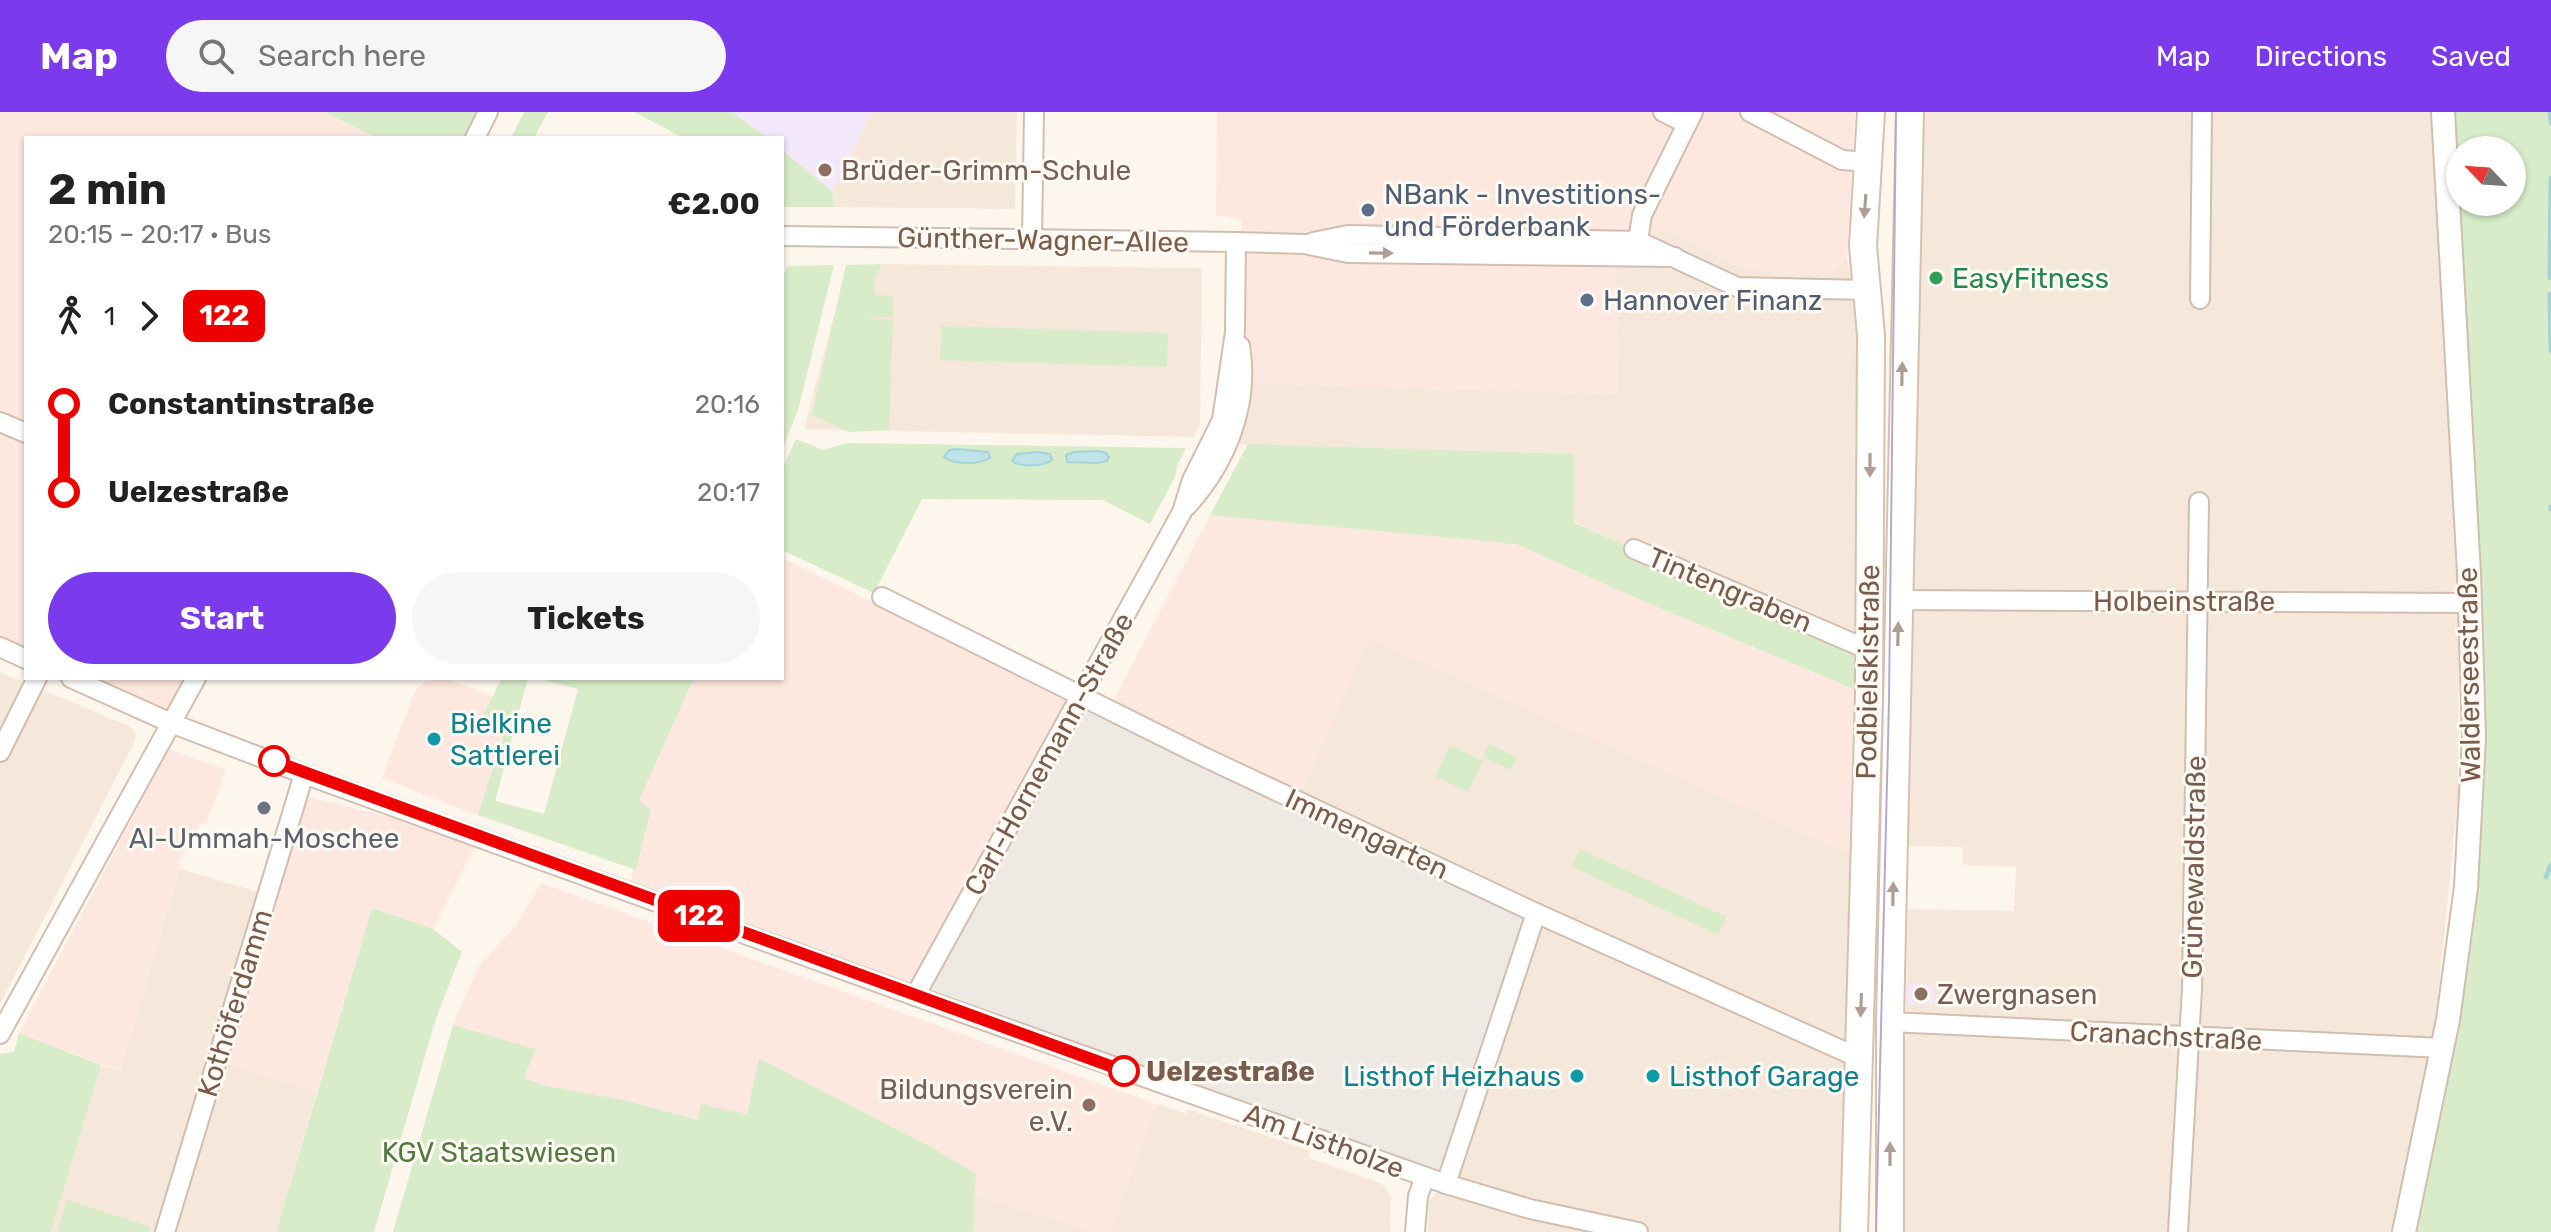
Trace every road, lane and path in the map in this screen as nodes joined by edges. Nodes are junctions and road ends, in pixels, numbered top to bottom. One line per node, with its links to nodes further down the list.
1 (488, 112): 10 (street)
2 (1034, 112): 13 (street)
3 (1663, 112): 9 (street)
4 (1750, 112): 11 (street)
5 (1871, 112): 11 (main road, Podbielskistraße)
6 (1910, 112): 19 (main road, Podbielskistraße)
7 (2202, 112): 20 (street)
8 (2443, 112): 28 (street, Walderseestraße)
9 (1690, 118): 14 (street)
10 (476, 136)
11 (1869, 162): 18 (main road, Podbielskistraße, one-way to 18)
12 (784, 236): 13 (street, Günther-Wagner-Allee)
13 (1032, 240): 15 (street, Günther-Wagner-Allee)
14 (1638, 241): 16 (street, Günther-Wagner-Allee); 17 (street, Günther-Wagner-Allee)
15 (1236, 242): 16 (street, Günther-Wagner-Allee); 35 (street, Carl-Hornemann-Straße)
16 (1304, 244): 17 (street, Günther-Wagner-Allee, one-way to 17)
17 (1675, 257): 18 (street, Günther-Wagner-Allee)
18 (1867, 290): 19 (main road); 30 (main road, Podbielskistraße, one-way to 30)
19 (1904, 291): 26 (main road, Podbielskistraße, one-way to 19)
20 (2200, 299)
21 (0, 422): 22 (street)
22 (24, 432)
23 (2199, 502): 27 (street, Grünewaldstraße)
24 (1634, 549): 30 (street, Tintengraben)
25 (882, 597): 35 (street, Immengarten)
26 (1899, 600): 27 (street, Holbeinstraße); 41 (main road, Podbielskistraße, one-way to 26)
27 (2199, 601): 28 (street, Holbeinstraße); 43 (street, Grünewaldstraße)
28 (2470, 603): 44 (street, Walderseestraße)
29 (0, 647): 31 (street)
30 (1869, 650): 45 (main road, Podbielskistraße, one-way to 45)
31 (24, 658)
32 (36, 680): 37 (street)
33 (75, 680): 36 (street, Am Listholze)
34 (195, 680): 36 (street)
35 (1080, 697): 39 (street, Immengarten); 40 (street, Carl-Hornemann-Straße)
36 (171, 723): 38 (street, Am Listholze); 42 (street)
37 (0, 752)
38 (304, 774): 40 (street, Am Listholze); 48 (street, Kothöferdamm)
39 (1536, 913): 45 (street, Immengarten); 47 (street)
40 (915, 996): 46 (street, Am Listholze)
41 (1890, 1022): 43 (street, Cranachstraße); 52 (main road, Podbielskistraße, one-way to 41)
42 (0, 1034)
43 (2190, 1038): 44 (street, Cranachstraße); 53 (street, Grünewaldstraße)
44 (2443, 1048): 54 (street, Walderseestraße)
45 (1859, 1058): 51 (main road, Podbielskistraße)
46 (1425, 1177): 47 (street, Am Listholze); 49 (street)
47 (1446, 1184): 50 (street, Am Listholze)
48 (165, 1232)
49 (1415, 1232)
50 (1638, 1232)
51 (1854, 1232)
52 (1890, 1232)
53 (2178, 1232)
54 (2404, 1232)

